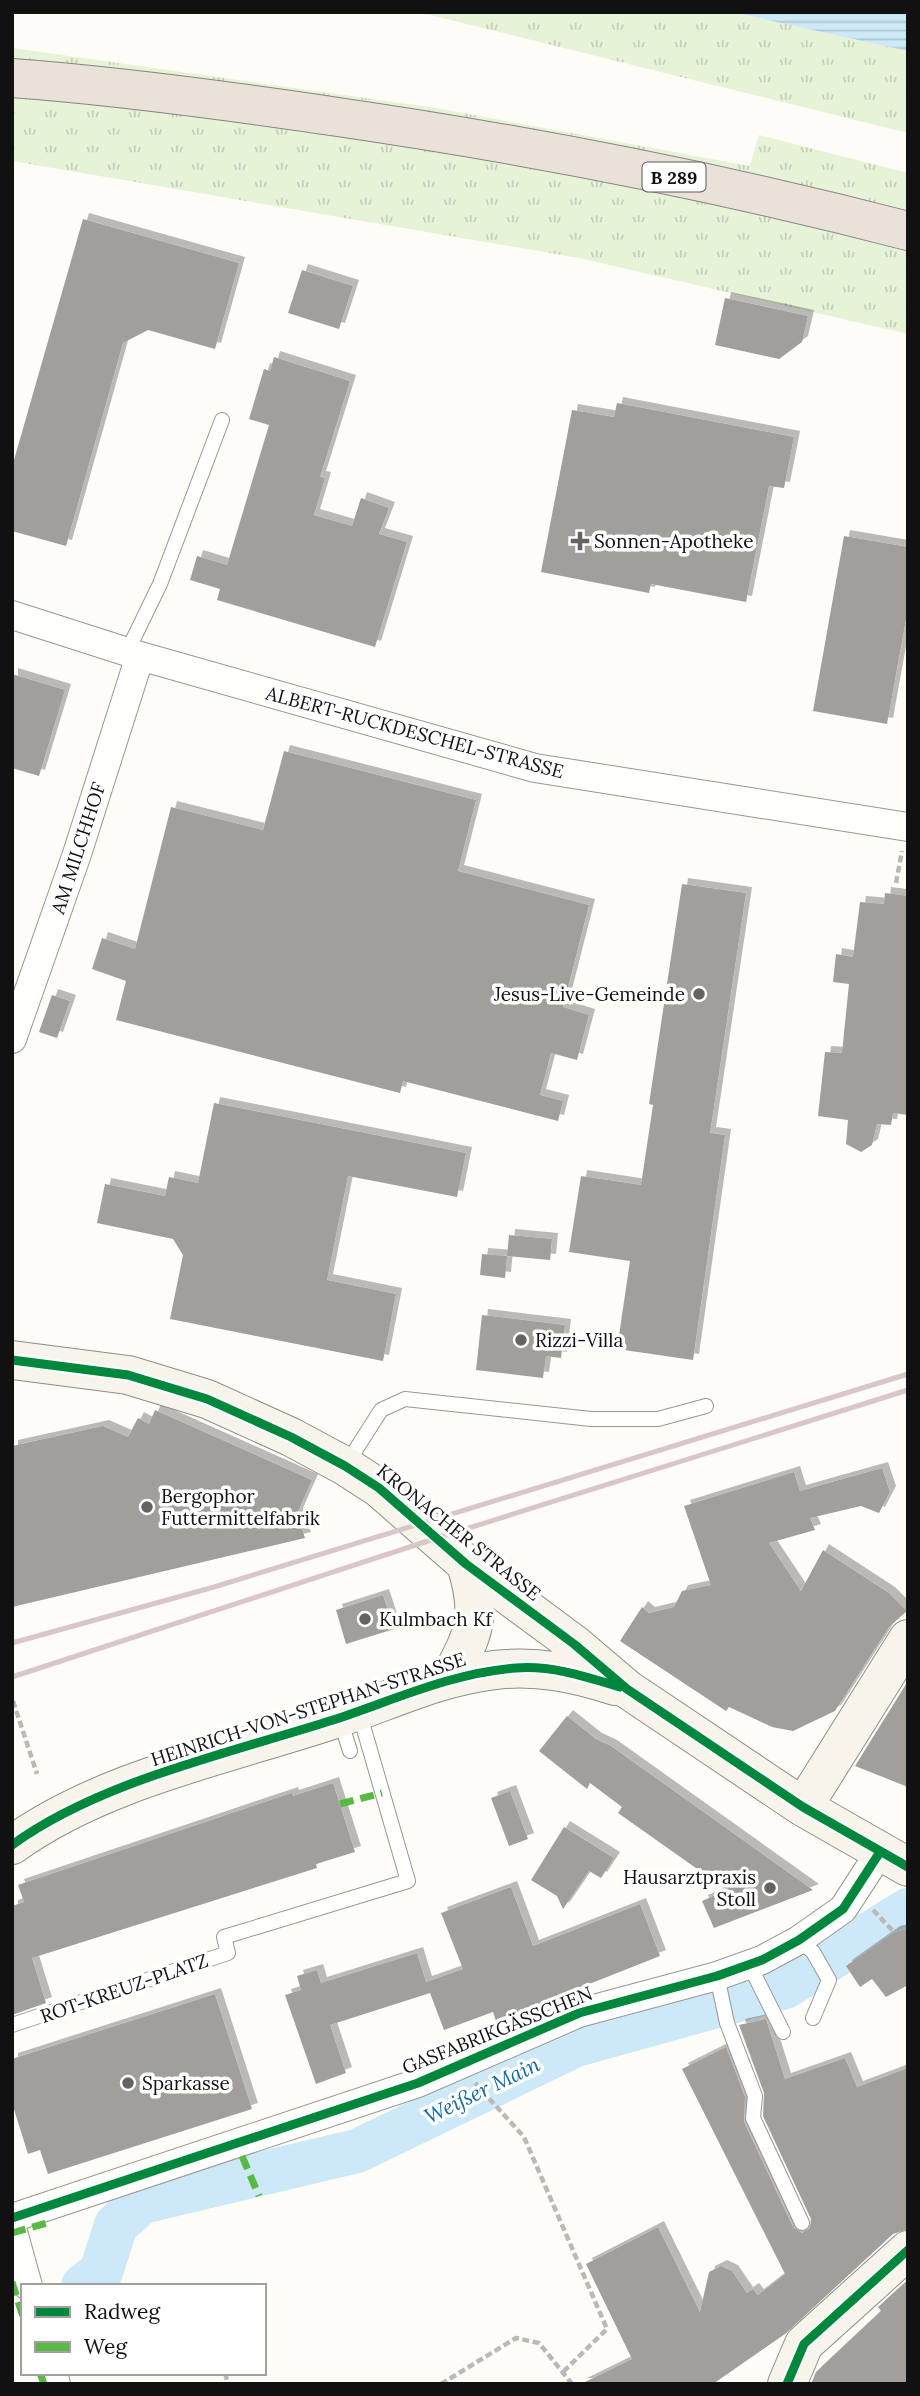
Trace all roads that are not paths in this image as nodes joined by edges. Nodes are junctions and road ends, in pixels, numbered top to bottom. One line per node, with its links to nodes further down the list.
1 (12, 78): 2 (highway, B 289)
2 (908, 231)
3 (222, 420): 5 (lane)
4 (12, 615): 5 (street, ALBERT-RUCKDESCHEL-STRASSE)
5 (133, 654): 6 (street, ALBERT-RUCKDESCHEL-STRASSE); 7 (street, AM MILCHHOF)
6 (908, 827)
7 (12, 1039)
8 (12, 1360): 10 (street, KRONACHER STRASSE)
9 (706, 1406): 10 (lane)
10 (345, 1466): 11 (street, KRONACHER STRASSE)
11 (466, 1564): 13 (street, KRONACHER STRASSE); 14 (street, KRONACHER STRASSE)
12 (908, 1639): 16 (street)
13 (450, 1678): 14 (street, HEINRICH-VON-STEPHAN-STRASSE); 15 (street, HEINRICH-VON-STEPHAN-STRASSE)
14 (626, 1689): 16 (street, KRONACHER STRASSE)
15 (350, 1727): 17 (street, HEINRICH-VON-STEPHAN-STRASSE); 23 (lane, ROT-KREUZ-PLATZ)
16 (803, 1807): 18 (street, KRONACHER STRASSE)
17 (12, 1845)
18 (894, 1860): 19 (street, GASFABRIKGÄSSCHEN)
19 (806, 1946): 20 (street, GASFABRIKGÄSSCHEN); 22 (lane)
20 (752, 1969): 21 (street, GASFABRIKGÄSSCHEN); 24 (lane)
21 (719, 1982): 25 (street, GASFABRIKGÄSSCHEN); 26 (lane)
22 (813, 2018)
23 (12, 2025)
24 (783, 2032)
25 (12, 2218)
26 (802, 2222)
27 (12, 2228): 29 (street)
28 (908, 2250): 30 (street)
29 (27, 2284)
30 (787, 2384)

